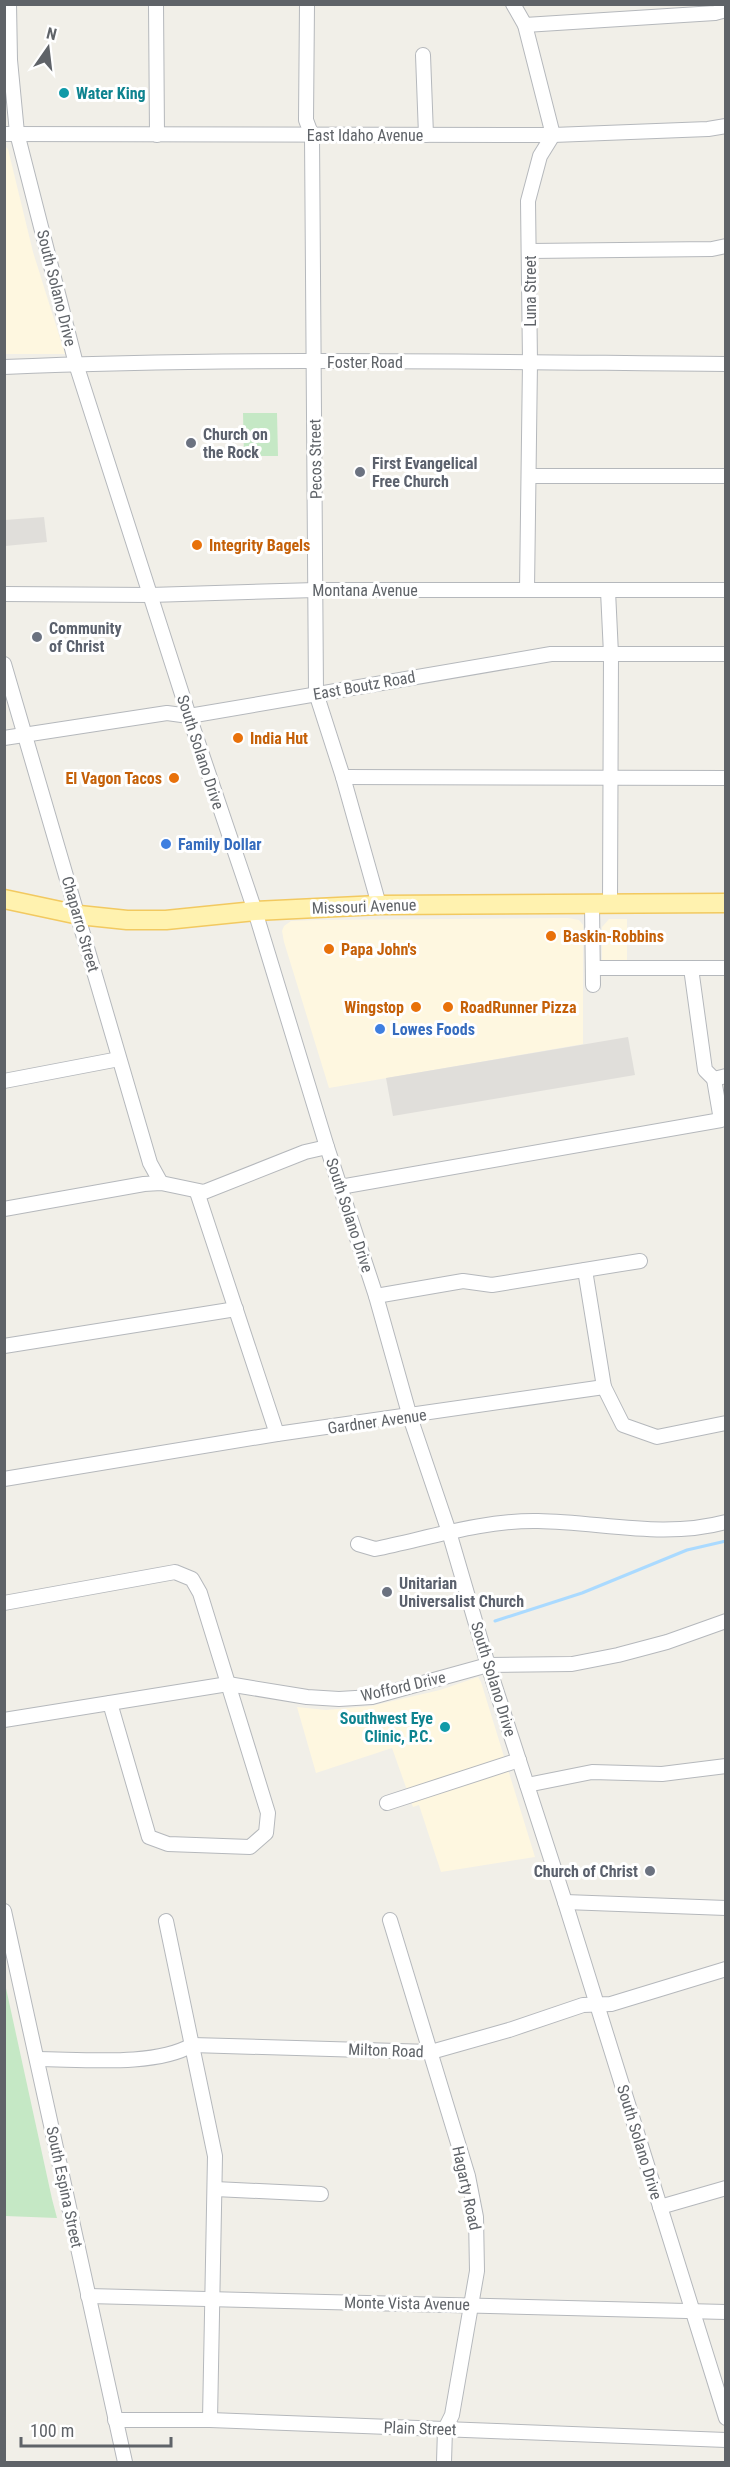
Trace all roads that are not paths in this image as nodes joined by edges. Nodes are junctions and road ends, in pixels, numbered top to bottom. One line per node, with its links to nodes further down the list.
1 (9, 4): 9 (street, South Solano Drive)
2 (156, 4): 10 (street)
3 (307, 4): 13 (street, Pecos Street)
4 (513, 4): 6 (street)
5 (726, 10): 6 (street)
6 (525, 25): 12 (street)
7 (423, 55): 11 (street)
8 (726, 126): 12 (street, East Idaho Avenue)
9 (11, 134): 10 (street, East Idaho Avenue); 18 (street, South Solano Drive)
10 (157, 135): 13 (street, East Idaho Avenue)
11 (426, 135): 12 (street, East Idaho Avenue); 13 (street, East Idaho Avenue)
12 (553, 135): 15 (street, Luna Street)
13 (312, 136): 16 (street, Pecos Street)
14 (726, 246): 15 (street)
15 (530, 250): 17 (street, Luna Street)
16 (313, 362): 17 (street, Foster Road); 18 (street, Foster Road); 23 (street, Pecos Street)
17 (530, 362): 19 (street, Foster Road); 21 (street, Luna Street)
18 (76, 364): 20 (street, Foster Road); 28 (street, South Solano Drive)
19 (726, 364)
20 (4, 367)
21 (529, 476): 22 (street); 24 (street, Luna Street)
22 (726, 476)
23 (316, 590): 24 (street, Montana Avenue); 28 (street, Montana Avenue); 32 (street, Pecos Street)
24 (527, 590): 26 (street, Montana Avenue)
25 (726, 590): 26 (street, Montana Avenue)
26 (608, 591): 29 (street)
27 (4, 594): 28 (street, Montana Avenue)
28 (150, 595): 33 (street, South Solano Drive)
29 (611, 654): 30 (street, East Boutz Road); 32 (street, East Boutz Road); 36 (street)
30 (726, 654)
31 (4, 664): 34 (street, Chaparro Street)
32 (316, 693): 33 (street, East Boutz Road); 37 (street, Pecos Street)
33 (189, 716): 34 (street, East Boutz Road); 44 (street, South Solano Drive)
34 (24, 735): 35 (street, East Boutz Road); 45 (street, Chaparro Street)
35 (4, 738)
36 (610, 776): 37 (street); 38 (street); 40 (street)
37 (343, 777): 43 (street, Pecos Street)
38 (726, 778)
39 (4, 899): 45 (main road, Missouri Avenue)
40 (610, 903): 41 (main road, Missouri Avenue); 42 (main road, Missouri Avenue)
41 (726, 903)
42 (592, 904): 43 (main road, Missouri Avenue); 46 (street)
43 (379, 905): 44 (main road, Missouri Avenue)
44 (255, 911): 45 (main road, Missouri Avenue); 53 (street, South Solano Drive)
45 (79, 915): 50 (street, Chaparro Street)
46 (593, 968): 47 (street); 49 (street)
47 (692, 968): 48 (street); 51 (street)
48 (726, 968)
49 (593, 985)
50 (119, 1059): 52 (street); 54 (street, Chaparro Street)
51 (720, 1077): 55 (street)
52 (4, 1081)
53 (327, 1147): 55 (street, South Solano Drive); 56 (street)
54 (161, 1183): 56 (street); 57 (street)
55 (340, 1187): 60 (street, South Solano Drive)
56 (197, 1192): 61 (street)
57 (4, 1209)
58 (640, 1261): 59 (street)
59 (585, 1270): 60 (street); 63 (street)
60 (376, 1296): 64 (street, South Solano Drive)
61 (236, 1309): 62 (street); 66 (street)
62 (4, 1346)
63 (604, 1387): 64 (street, Gardner Avenue); 65 (street)
64 (410, 1417): 66 (street, Gardner Avenue); 69 (street, South Solano Drive)
65 (726, 1423)
66 (277, 1434): 67 (street, Gardner Avenue)
67 (4, 1479)
68 (726, 1522): 69 (street)
69 (449, 1532): 70 (street); 73 (street, South Solano Drive)
70 (358, 1544)
71 (4, 1603): 74 (street)
72 (726, 1621): 73 (street, Wofford Drive)
73 (488, 1665): 74 (street, Wofford Drive); 77 (street, South Solano Drive)
74 (228, 1684): 75 (street, Wofford Drive); 75 (street)
75 (110, 1703): 76 (street, Wofford Drive)
76 (4, 1720)
77 (519, 1760): 79 (street, South Solano Drive); 80 (street)
78 (726, 1766): 79 (street)
79 (527, 1785): 81 (street, South Solano Drive)
80 (387, 1803)
81 (565, 1902): 82 (street); 87 (street, South Solano Drive)
82 (726, 1908)
83 (4, 1911): 90 (street, South Espina Street)
84 (390, 1920): 89 (street, Hagarty Road)
85 (166, 1921): 88 (street)
86 (726, 1970): 87 (street, Milton Road)
87 (597, 2004): 89 (street, Milton Road); 94 (street, South Solano Drive)
88 (192, 2045): 89 (street, Milton Road); 90 (street, Milton Road); 92 (street)
89 (431, 2052): 97 (street, Hagarty Road)
90 (37, 2059): 95 (street, South Espina Street)
91 (726, 2188): 94 (street)
92 (215, 2189): 93 (street); 96 (street)
93 (321, 2194)
94 (660, 2207): 98 (street, South Solano Drive)
95 (88, 2296): 96 (street, Monte Vista Avenue); 101 (street, South Espina Street)
96 (214, 2300): 97 (street, Monte Vista Avenue); 102 (street)
97 (473, 2304): 98 (street, Monte Vista Avenue); 103 (street, Hagarty Road)
98 (692, 2311): 99 (street, Monte Vista Avenue); 100 (street, South Solano Drive)
99 (726, 2312)
100 (726, 2418)
101 (115, 2420): 102 (street, Plain Street); 105 (street, South Espina Street)
102 (210, 2420): 103 (street, Plain Street)
103 (446, 2429): 104 (street, Plain Street); 106 (street, Hagarty Road)
104 (726, 2440)
105 (125, 2463)
106 (444, 2463)

